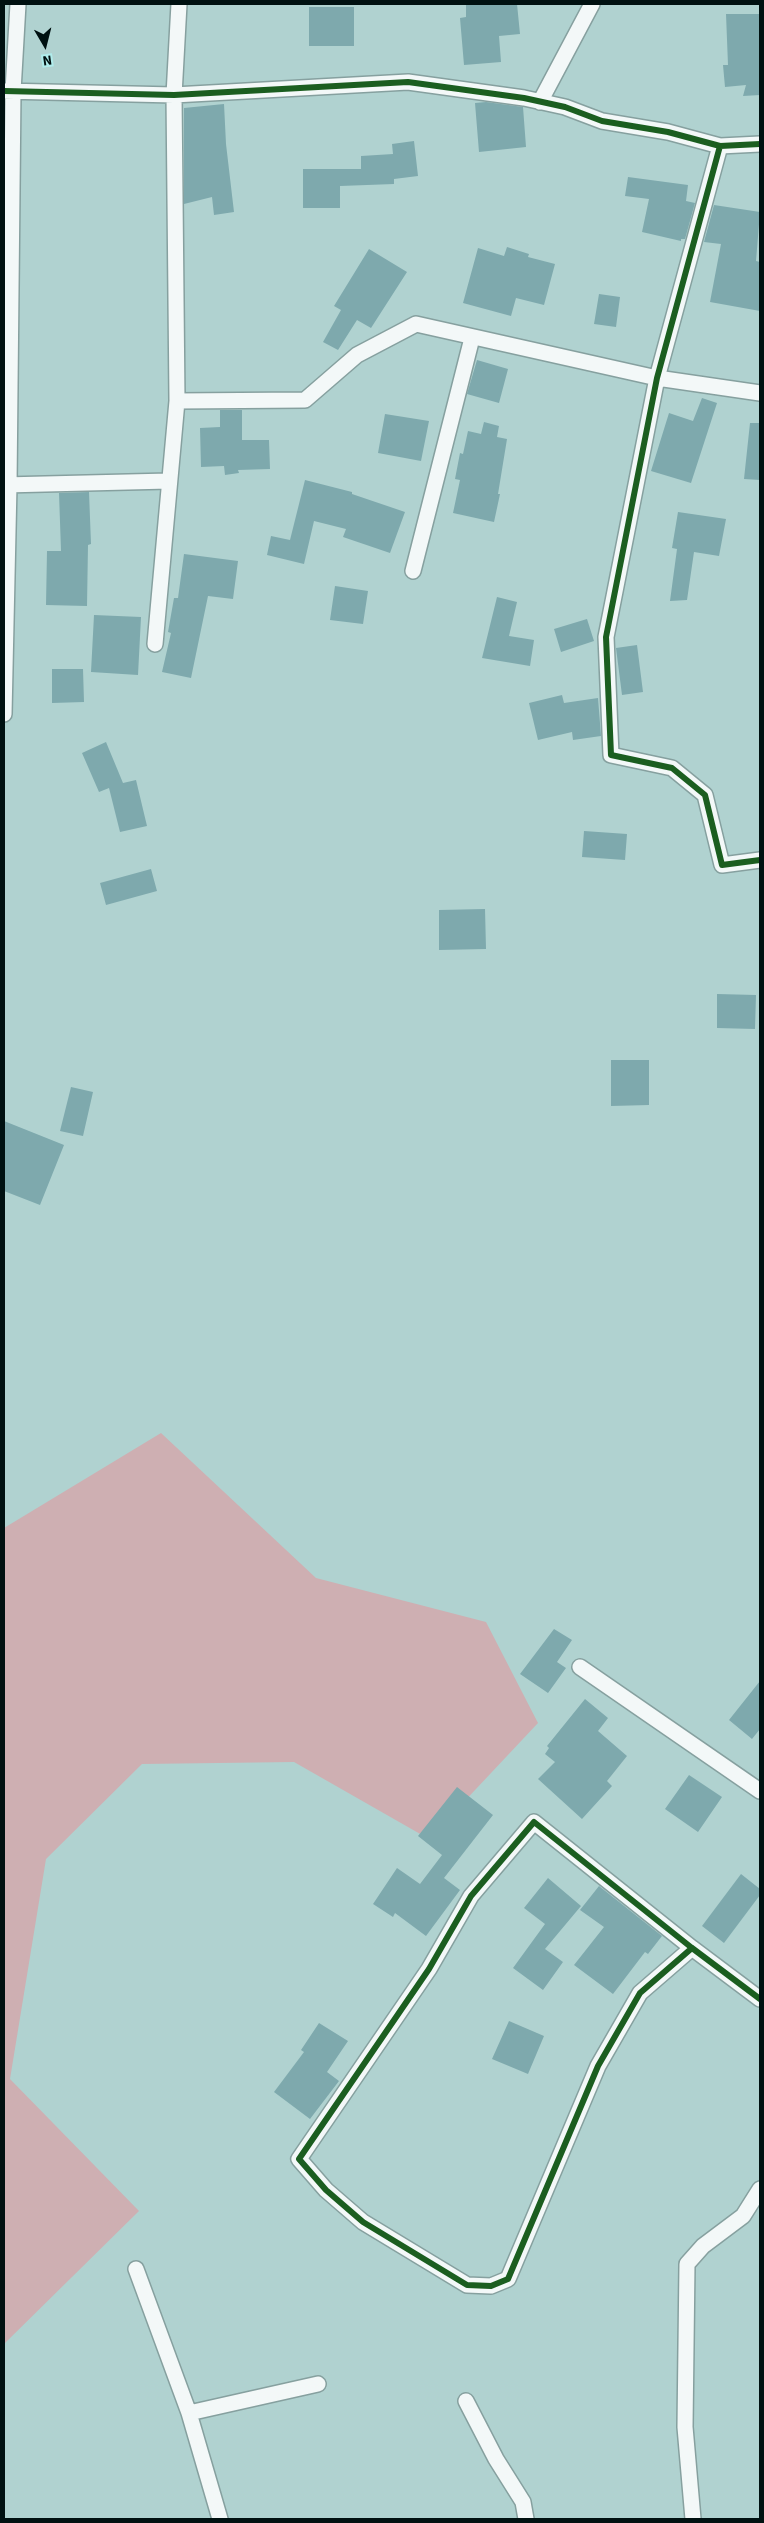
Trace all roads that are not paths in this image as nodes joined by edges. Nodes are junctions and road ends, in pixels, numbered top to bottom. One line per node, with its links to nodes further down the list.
1 (18, 4): 4 (street)
2 (179, 4): 5 (street)
3 (592, 4): 6 (street)
4 (8, 91): 5 (street); 14 (street)
5 (174, 95): 6 (street); 12 (street)
6 (540, 102): 8 (street)
7 (760, 144): 8 (street)
8 (720, 146): 10 (street)
9 (472, 338): 10 (street); 12 (street); 15 (street)
10 (657, 378): 11 (street); 18 (street)
11 (760, 393)
12 (176, 401): 13 (street)
13 (169, 481): 14 (street); 16 (street)
14 (6, 485): 17 (street)
15 (412, 571)
16 (155, 644)
17 (4, 714)
18 (760, 860)
19 (580, 1667): 20 (street)
20 (760, 1791)
21 (692, 1948): 21 (street); 22 (street)
22 (760, 1999)
23 (760, 2189): 30 (street)
24 (136, 2269): 27 (street)
25 (318, 2384): 27 (street)
26 (466, 2401): 29 (street)
27 (189, 2413): 28 (street)
28 (220, 2519)
29 (526, 2519)
30 (693, 2519)

